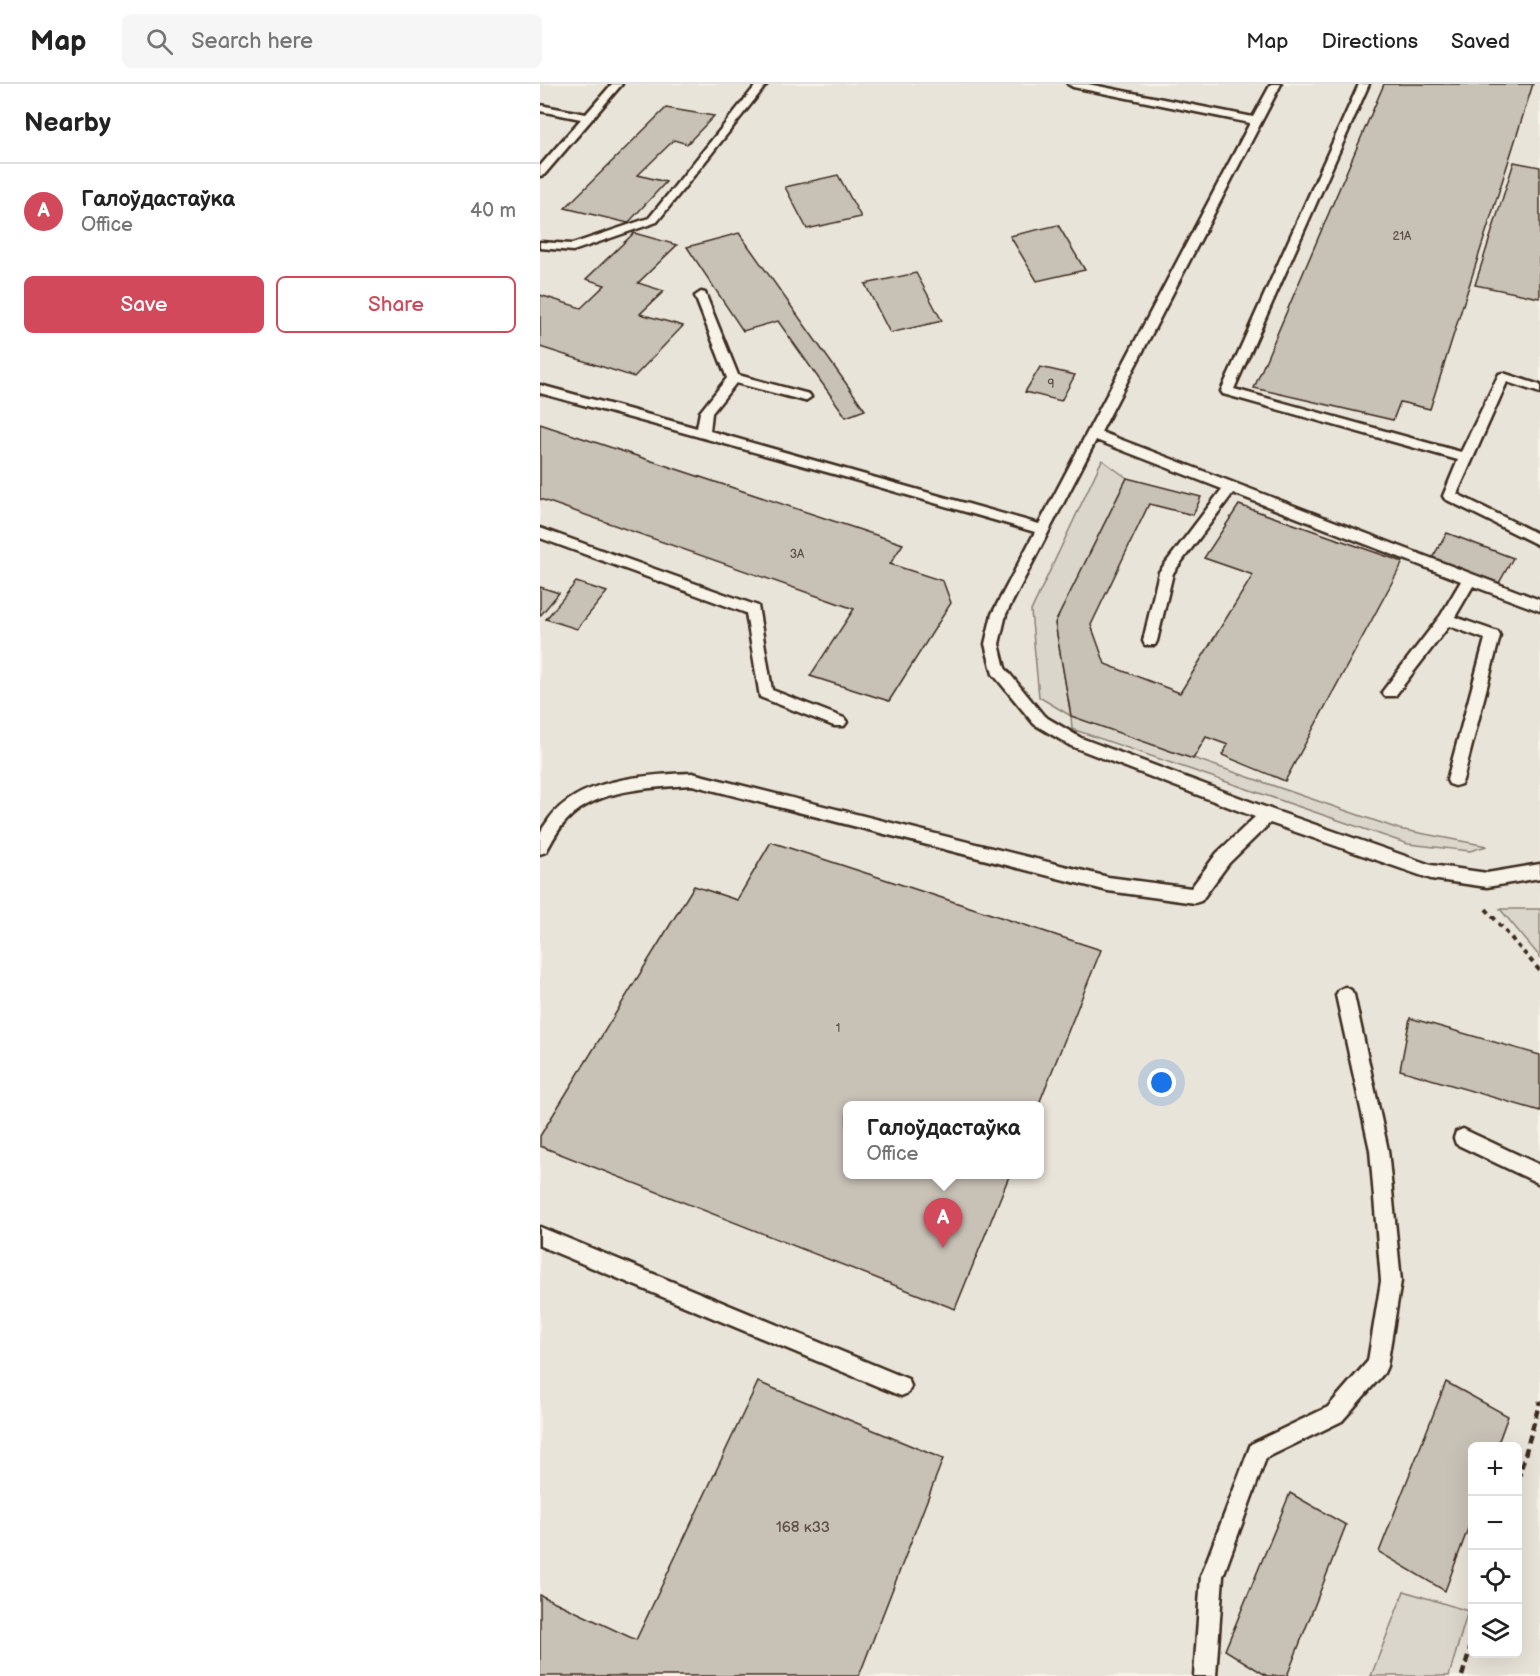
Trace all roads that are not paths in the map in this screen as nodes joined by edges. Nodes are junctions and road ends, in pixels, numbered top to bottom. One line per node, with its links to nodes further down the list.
1 (617, 84): 8 (lane)
2 (762, 84): 11 (lane)
3 (1073, 84): 6 (lane)
4 (1276, 84): 9 (lane)
5 (1364, 84): 19 (lane)
6 (1108, 88): 9 (lane)
7 (540, 108): 8 (lane)
8 (586, 117): 10 (lane)
9 (1257, 121): 18 (lane)
10 (540, 173)
11 (543, 248)
12 (701, 296): 13 (lane)
13 (733, 378): 16 (lane); 17 (lane)
14 (540, 389): 17 (lane)
15 (1540, 389): 19 (lane)
16 (805, 397)
17 (703, 434): 21 (lane)
18 (1094, 434): 20 (lane); 21 (lane)
19 (1465, 458): 23 (lane)
20 (1230, 487): 24 (lane); 27 (lane)
21 (1043, 530): 31 (lane)
22 (540, 533): 29 (lane)
23 (1540, 541)
24 (1469, 580): 25 (lane); 26 (lane)
25 (1540, 606)
26 (1446, 619): 28 (lane); 30 (lane)
27 (1150, 641)
28 (1390, 692)
29 (839, 722)
30 (1455, 780)
31 (1267, 815): 32 (lane); 33 (lane)
32 (540, 847)
33 (1540, 871)
34 (1345, 995): 39 (lane)
35 (1463, 1138): 36 (lane)
36 (1540, 1175)
37 (540, 1236): 38 (lane)
38 (901, 1386)
39 (1205, 1676)

